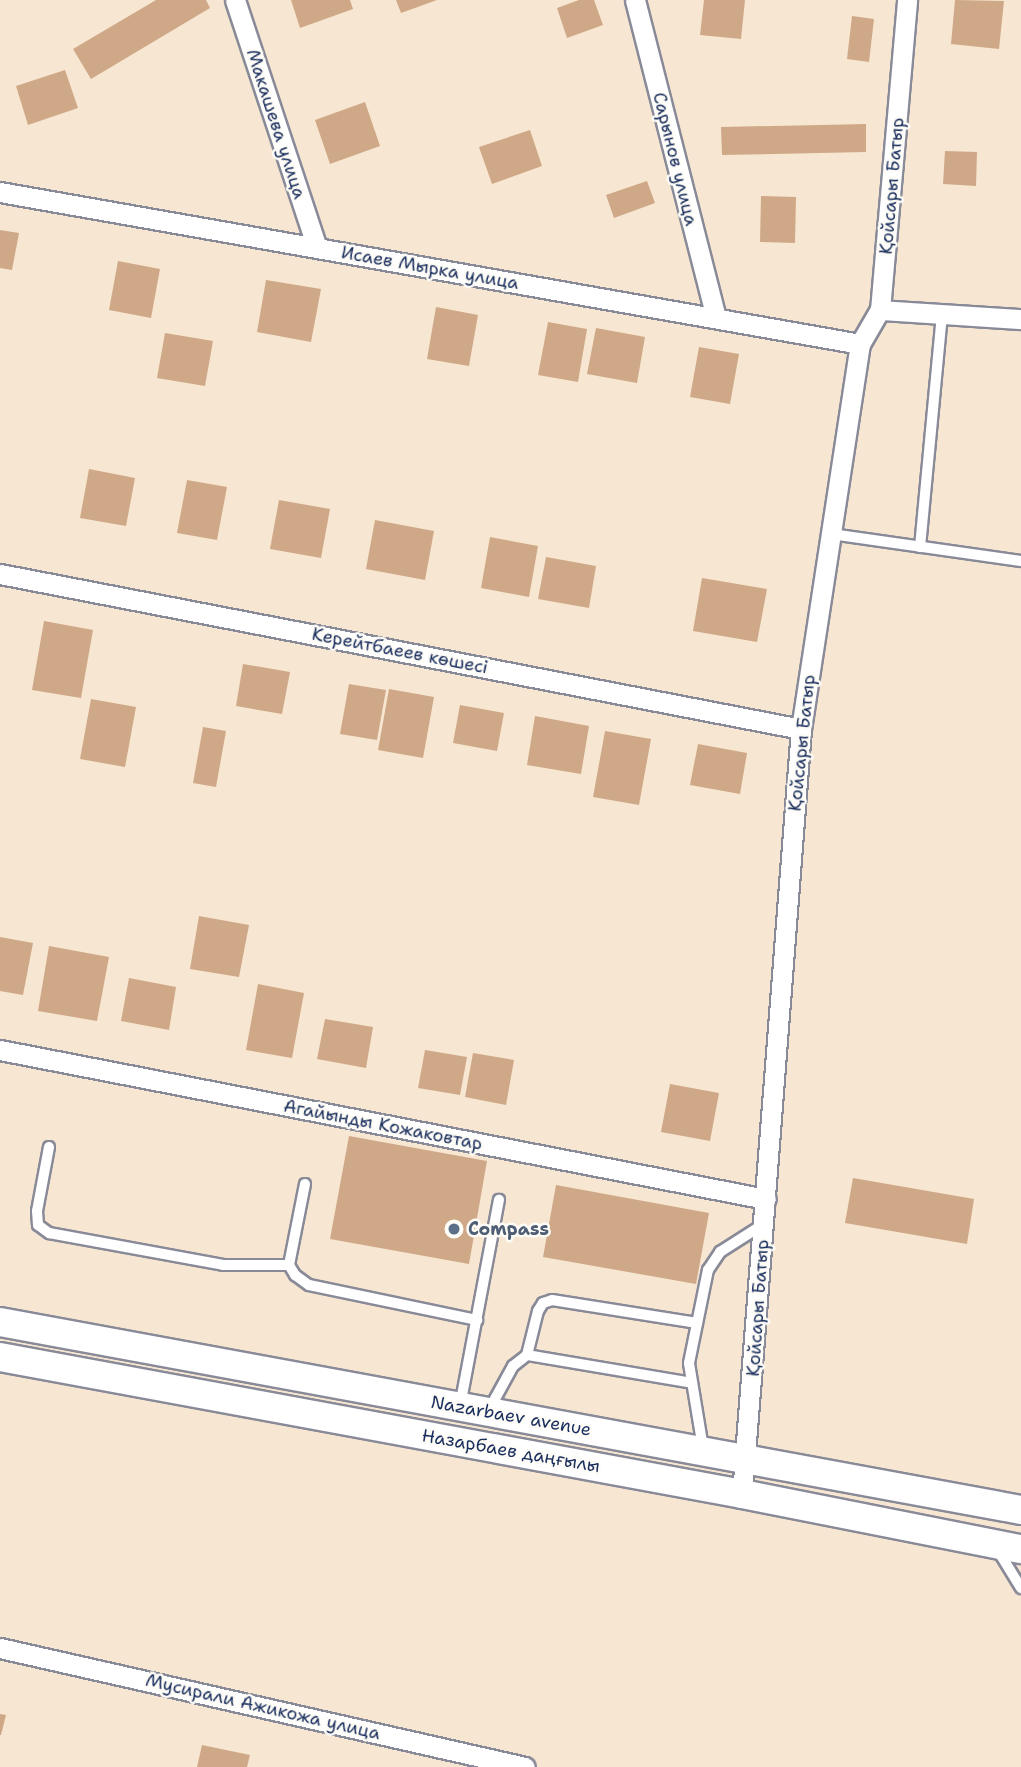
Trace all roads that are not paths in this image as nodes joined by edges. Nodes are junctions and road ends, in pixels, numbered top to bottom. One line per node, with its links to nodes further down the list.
1 (235, 0): 5 (street, Макашева улица)
2 (635, 0): 8 (street, Сарынов улица)
3 (907, 0): 6 (street, Қойсары Батыр)
4 (0, 192): 5 (street, Исаев Мырка улица)
5 (317, 248): 8 (street, Исаев Мырка улица)
6 (880, 310): 7 (street); 10 (street, Қойсары Батыр)
7 (942, 314): 9 (street); 12 (lane)
8 (716, 318): 10 (street, Исаев Мырка улица)
9 (1021, 319)
10 (860, 344): 11 (street, Қойсары Батыр)
11 (831, 534): 12 (lane); 15 (street, Қойсары Батыр)
12 (920, 547): 13 (lane)
13 (1021, 561)
14 (0, 574): 15 (street, Керейтбаеев көшесі)
15 (801, 729): 19 (street, Қойсары Батыр)
16 (0, 1050): 19 (street, Агайынды Кожаковтар)
17 (49, 1147): 22 (lane)
18 (305, 1184): 22 (lane)
19 (766, 1199): 21 (street, Қойсары Батыр)
20 (499, 1200): 23 (lane)
21 (764, 1224): 25 (lane); 32 (street, Қойсары Батыр)
22 (289, 1265): 23 (lane)
23 (477, 1320): 29 (lane)
24 (0, 1322): 29 (main road, Nazarbaev avenue)
25 (697, 1323): 26 (lane); 28 (lane)
26 (527, 1355): 28 (lane); 30 (lane)
27 (0, 1357): 33 (main road, Назарбаев даңғылы)
28 (692, 1383): 31 (lane)
29 (460, 1406): 30 (main road, Nazarbaev avenue)
30 (488, 1411): 31 (main road, Nazarbaev avenue)
31 (703, 1451): 32 (main road, Nazarbaev avenue)
32 (747, 1459): 33 (street, Қойсары Батыр); 34 (main road, Nazarbaev avenue)
33 (742, 1494): 35 (main road, Назарбаев даңғылы)
34 (1021, 1510)
35 (1008, 1547): 36 (lane)
36 (1021, 1588)
37 (0, 1648): 38 (street, Мусирали Ажикожа улица)
38 (525, 1767)

